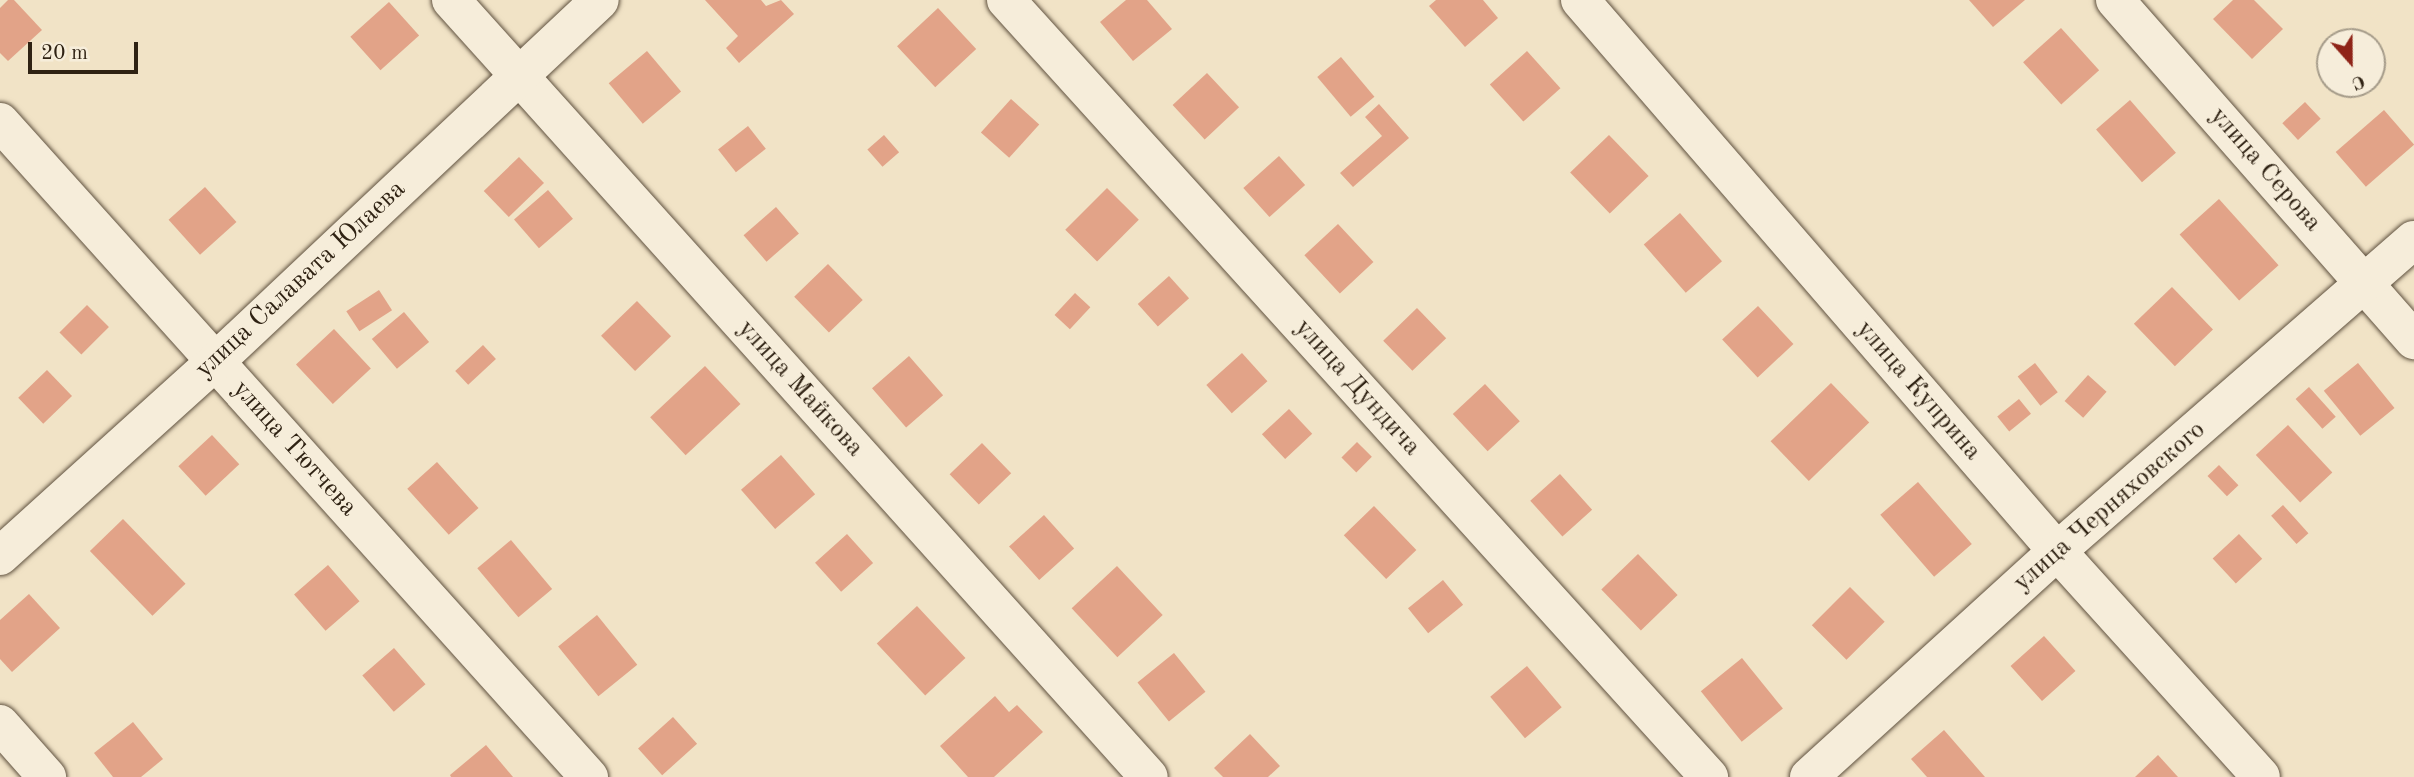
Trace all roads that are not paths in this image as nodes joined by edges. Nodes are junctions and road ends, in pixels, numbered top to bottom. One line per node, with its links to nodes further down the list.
1 (451, 0): 6 (street, улица Майкова)
2 (600, 0): 6 (street, улица Салавата Юлаева)
3 (1006, 0): 18 (street, улица Дундича)
4 (1580, 0): 12 (street, улица Куприна)
5 (2115, 0): 9 (street, улица Серова)
6 (517, 75): 11 (street, улица Салавата Юлаева); 17 (street, улица Майкова)
7 (0, 121): 11 (street, улица Тютчева)
8 (2414, 240): 9 (street, улица Черняховского)
9 (2365, 285): 10 (street, улица Серова); 12 (street, улица Черняховского)
10 (2414, 340)
11 (215, 362): 13 (street, улица Салавата Юлаева); 16 (street, улица Тютчева)
12 (2057, 551): 19 (street, улица Черняховского); 20 (street, улица Куприна)
13 (0, 556)
14 (0, 724): 15 (street)
15 (47, 777)
16 (589, 777)
17 (1149, 777)
18 (1709, 777)
19 (1809, 777)
20 (2261, 777)

